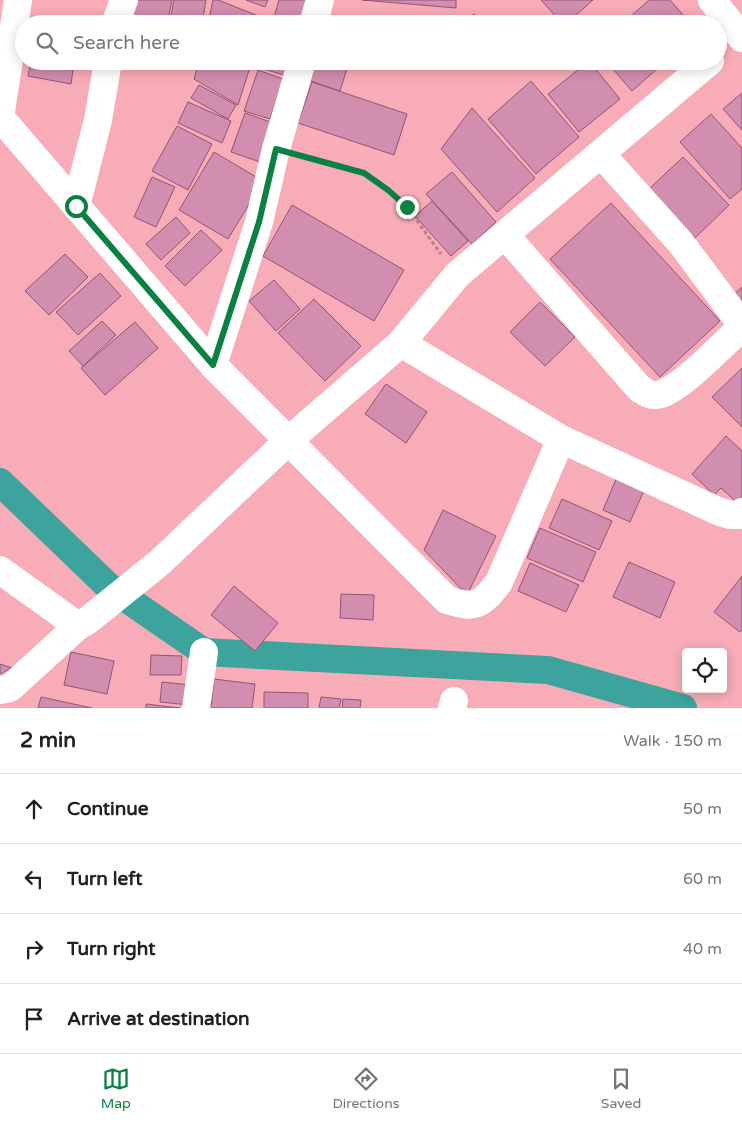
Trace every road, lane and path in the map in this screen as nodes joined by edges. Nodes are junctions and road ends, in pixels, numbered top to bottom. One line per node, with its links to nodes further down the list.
1 (124, 0): 4 (street)
2 (320, 0): 5 (street)
3 (712, 0): 6 (street)
4 (118, 15)
5 (316, 15)
6 (724, 15)
7 (11, 16): 14 (street)
8 (727, 19): 9 (street)
9 (741, 36): 10 (street)
10 (727, 47)
11 (106, 70): 17 (street)
12 (299, 70): 15 (street)
13 (699, 70): 16 (street)
14 (0, 118): 17 (street)
15 (276, 149): 19 (path); 22 (street)
16 (601, 154): 18 (street); 20 (street)
17 (76, 206): 22 (street)
18 (505, 235): 19 (street); 20 (street)
19 (457, 275): 21 (street)
20 (742, 326)
21 (401, 343): 23 (street); 24 (street)
22 (213, 365): 24 (street)
23 (561, 439): 24 (street); 25 (street)
24 (288, 441): 27 (street)
25 (742, 512)
26 (0, 570): 27 (street)
27 (83, 623): 29 (street)
28 (204, 652): 30 (street)
29 (5, 695)
30 (196, 708)

